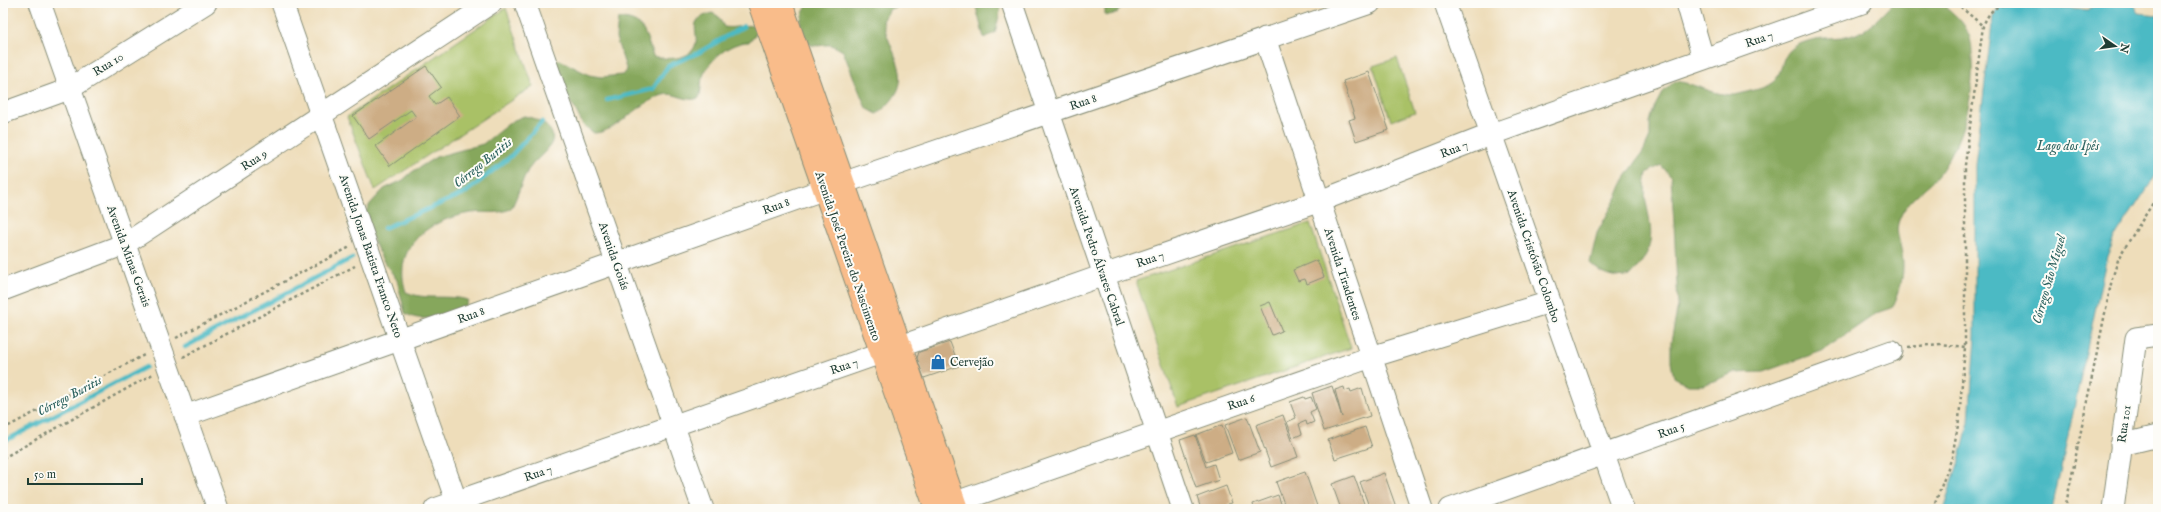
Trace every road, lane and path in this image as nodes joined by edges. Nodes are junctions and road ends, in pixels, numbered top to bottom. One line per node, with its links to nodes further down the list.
1 (40, 3): 17 (street, Avenida Minas Gerais)
2 (206, 3): 17 (street, Rua 10)
3 (282, 3): 20 (street, Avenida Jonas Batista Franco Neto)
4 (491, 3): 20 (street, Rua 9)
5 (525, 3): 27 (street, Avenida Goiás)
6 (1012, 3): 19 (street, Avenida Pedro Álvares Cabral)
7 (1370, 3): 15 (street, Rua 8)
8 (1446, 3): 21 (street, Avenida Cristóvão Colombo)
9 (1687, 3): 16 (street)
10 (1862, 3): 16 (street, Rua 7)
11 (1956, 3): 14 (path)
12 (2025, 3): 14 (path)
13 (770, 5): 22 (main road, Avenida José Pereira do Nascimento)
14 (1983, 26): 34 (path)
15 (1265, 38): 19 (street, Rua 8); 24 (street, Avenida Tiradentes)
16 (1703, 58): 21 (street, Rua 7)
17 (69, 88): 18 (street, Rua 10); 25 (street, Avenida Minas Gerais)
18 (3, 113)
19 (1049, 114): 22 (street, Rua 8); 28 (street, Avenida Pedro Álvares Cabral)
20 (322, 115): 25 (street, Rua 9); 26 (street, Avenida Jonas Batista Franco Neto)
21 (1492, 134): 24 (street, Rua 7); 30 (street, Avenida Cristóvão Colombo)
22 (834, 186): 27 (street, Rua 8); 35 (main road, Avenida José Pereira do Nascimento)
23 (2158, 194): 57 (path)
24 (1320, 202): 28 (street, Rua 7); 37 (street, Avenida Tiradentes)
25 (125, 244): 29 (street, Rua 9); 33 (street, Avenida Minas Gerais)
26 (368, 249): 32 (street, Avenida Jonas Batista Franco Neto); 33 (path); 38 (path)
27 (616, 263): 32 (street, Rua 8); 40 (street, Avenida Goiás)
28 (1104, 275): 35 (street, Rua 7); 42 (street, Avenida Pedro Álvares Cabral)
29 (3, 290)
30 (1550, 302): 37 (street, Rua 6); 45 (street, Avenida Cristóvão Colombo)
31 (2158, 335): 44 (street, Rua 101)
32 (400, 340): 39 (street, Rua 8); 47 (street, Avenida Jonas Batista Franco Neto)
33 (161, 346): 38 (street, Avenida Minas Gerais); 41 (path)
34 (1965, 347): 36 (path); 56 (path)
35 (891, 350): 40 (street, Rua 7); 48 (main road, Avenida José Pereira do Nascimento)
36 (1892, 351): 45 (street, Rua 5)
37 (1371, 357): 42 (street, Rua 6); 53 (street, Avenida Tiradentes)
38 (168, 366): 39 (street, Avenida Minas Gerais); 46 (path)
39 (185, 416): 49 (street, Avenida Minas Gerais)
40 (673, 426): 47 (street, Rua 7); 51 (street, Avenida Goiás)
41 (3, 429)
42 (1157, 432): 48 (street, Rua 6); 52 (street, Avenida Pedro Álvares Cabral)
43 (2158, 436): 44 (street)
44 (2121, 445): 58 (street, Rua 101)
45 (1604, 454): 54 (street, Rua 5); 55 (street, Avenida Cristóvão Colombo)
46 (3, 458)
47 (457, 505): 50 (street, Rua 7)
48 (943, 508)
49 (218, 509)
50 (435, 509)
51 (702, 509)
52 (1183, 509)
53 (1422, 509)
54 (1450, 509)
55 (1623, 509)
56 (1933, 509)
57 (2065, 509)
58 (2112, 509)

